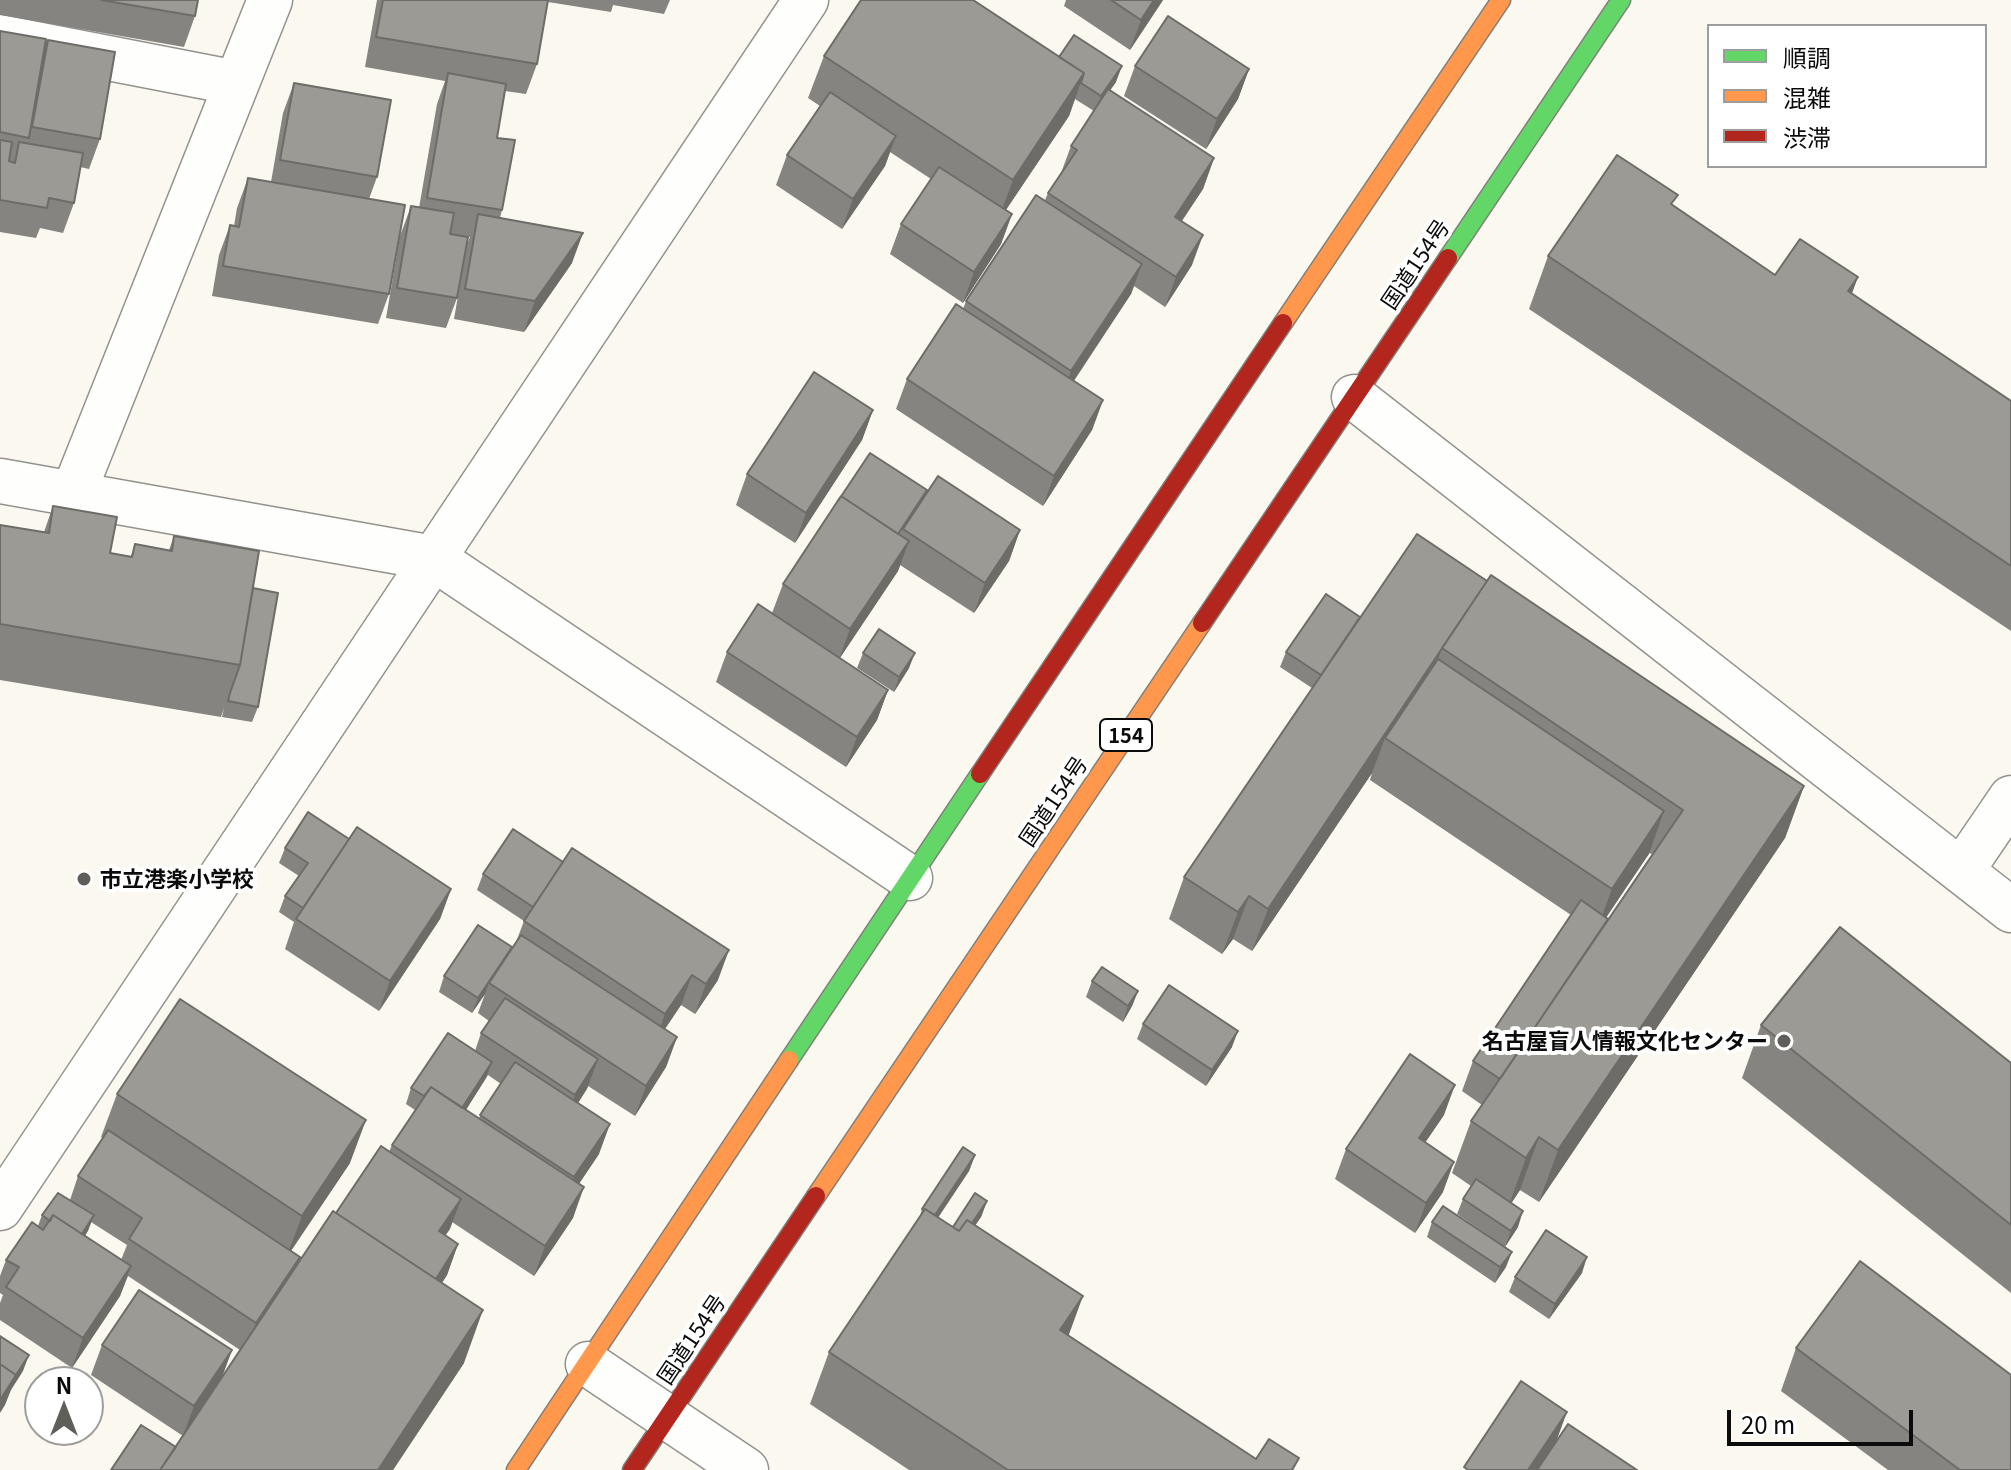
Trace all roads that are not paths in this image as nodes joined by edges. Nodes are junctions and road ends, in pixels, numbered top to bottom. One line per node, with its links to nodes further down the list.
1 (270, 0): 6 (street)
2 (806, 0): 10 (street)
3 (1501, 0): 13 (highway)
4 (1621, 0): 7 (highway, 国道154号 / 154)
5 (0, 37): 6 (street)
6 (237, 83): 9 (street)
7 (1354, 397): 12 (street); 17 (highway, 国道154号 / 154)
8 (0, 481): 9 (street)
9 (73, 494): 10 (street)
10 (433, 558): 13 (street); 15 (street)
11 (2011, 798): 12 (street)
12 (1962, 870): 14 (street)
13 (910, 878): 16 (highway)
14 (2011, 910)
15 (0, 1208)
16 (588, 1364): 17 (street); 18 (highway)
17 (668, 1417): 19 (highway, 国道154号 / 154); 20 (street)
18 (516, 1470)
19 (632, 1470)
20 (746, 1470)

